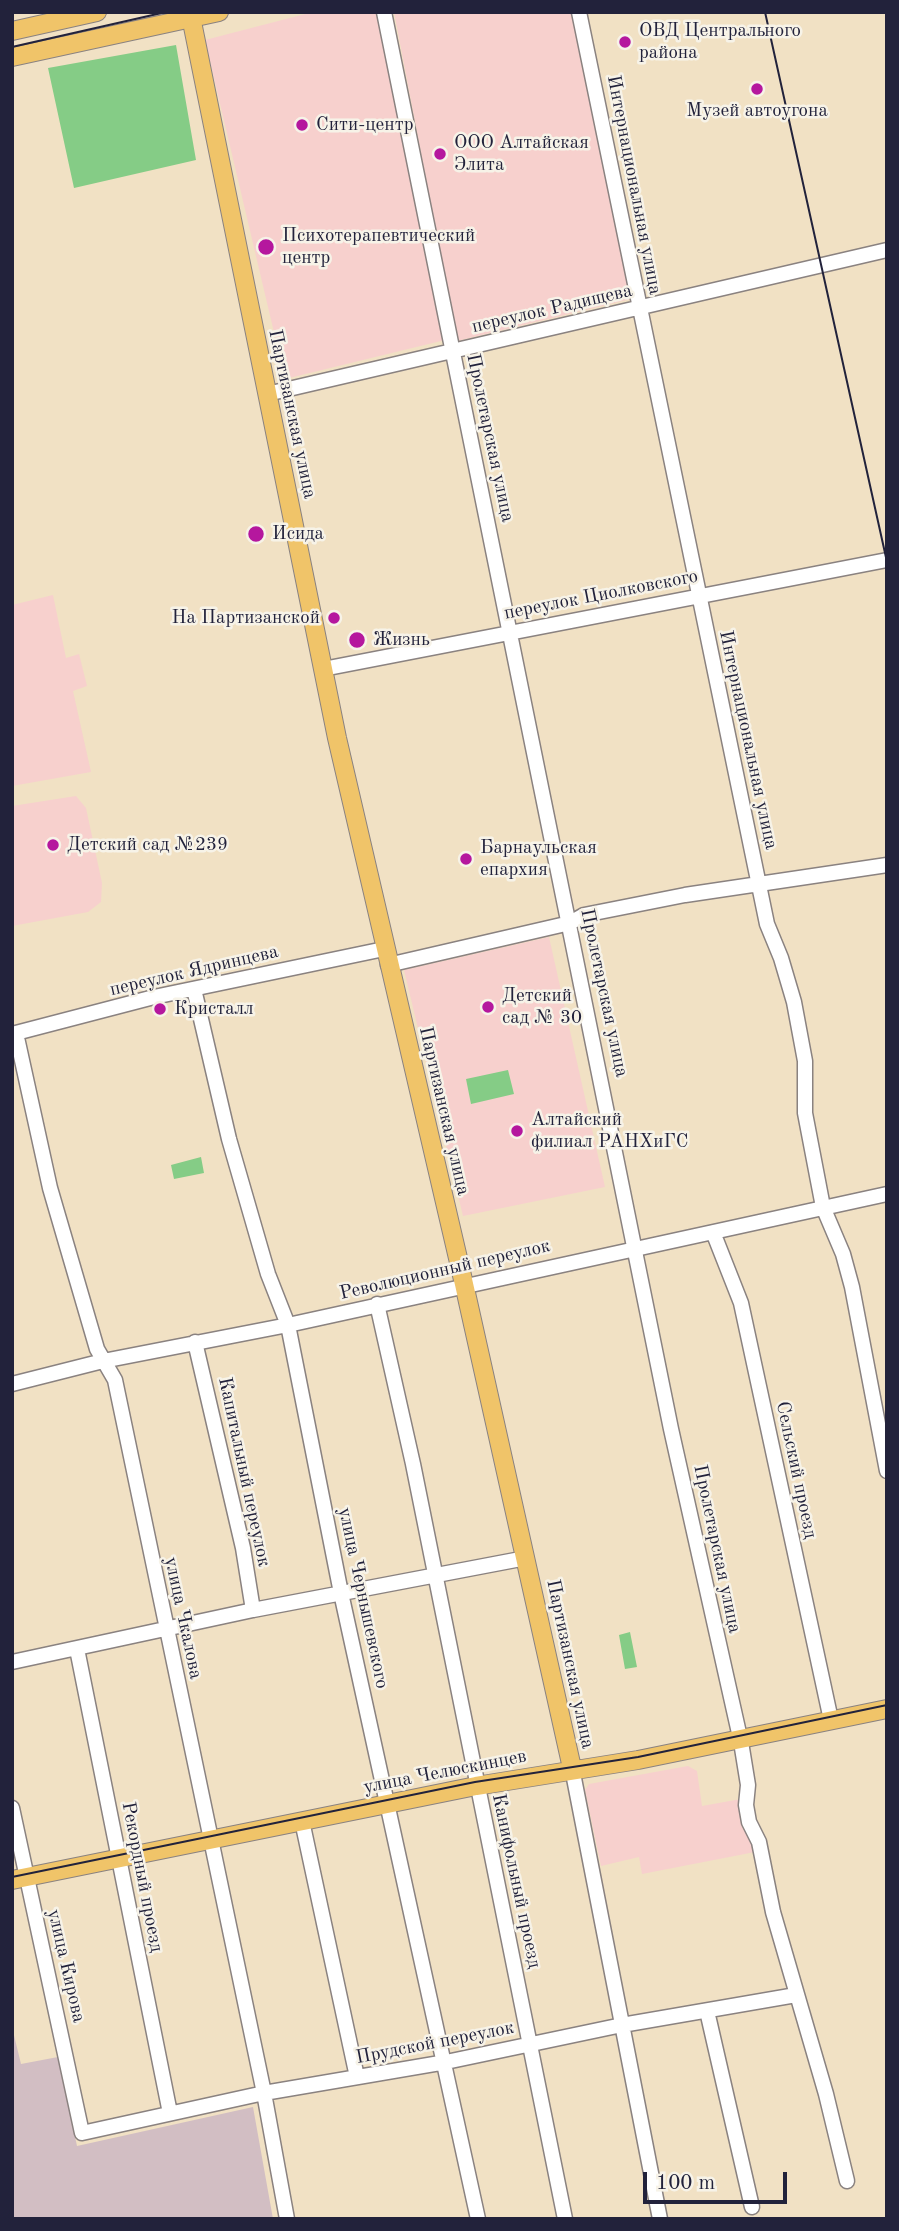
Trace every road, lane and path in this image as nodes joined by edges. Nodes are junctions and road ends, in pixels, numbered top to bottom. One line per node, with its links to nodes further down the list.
1 (97, 12): 6 (main road)
2 (219, 12): 5 (main road)
3 (384, 12): 10 (street, Пролетарская улица)
4 (579, 12): 9 (street, Интернациональная улица)
5 (190, 15): 7 (main road); 11 (main road, Партизанская улица)
6 (12, 32)
7 (12, 57)
8 (887, 250): 9 (street, переулок Радищева)
9 (639, 309): 10 (street, переулок Радищева); 13 (street, Интернациональная улица)
10 (452, 353): 11 (street, переулок Радищева); 14 (street, Пролетарская улица)
11 (267, 394): 15 (main road, Партизанская улица)
12 (887, 560): 13 (street, переулок Циолковского)
13 (698, 596): 14 (street, переулок Циолковского); 17 (street, Интернациональная улица)
14 (509, 633): 15 (street, переулок Циолковского); 18 (street, Пролетарская улица)
15 (323, 668): 19 (main road, Партизанская улица)
16 (887, 865): 17 (street, переулок Ядринцева)
17 (758, 883): 18 (street, переулок Ядринцева); 23 (street, Интернациональная улица)
18 (570, 923): 19 (street, переулок Ядринцева); 25 (street, Пролетарская улица)
19 (386, 957): 20 (street, переулок Ядринцева); 26 (main road, Партизанская улица)
20 (194, 989): 21 (street, переулок Ядринцева); 28 (street, улица Чернышевского)
21 (14, 1034): 30 (street, улица Чкалова)
22 (887, 1194): 23 (street, Революционный переулок)
23 (823, 1207): 24 (street, Революционный переулок); 32 (street, Интернациональная улица)
24 (713, 1232): 25 (street, Революционный переулок); 41 (street, Сельский проезд)
25 (636, 1248): 26 (street, Революционный переулок); 42 (street, Пролетарская улица)
26 (464, 1284): 27 (street, Революционный переулок); 33 (main road, Партизанская улица)
27 (377, 1304): 28 (street, Революционный переулок); 34 (street, Канифольный проезд)
28 (288, 1325): 29 (street, Революционный переулок); 35 (street, улица Чернышевского)
29 (195, 1342): 30 (street, Революционный переулок); 36 (street, Капитальный переулок)
30 (103, 1361): 31 (street, Революционный переулок); 37 (street, улица Чкалова)
31 (12, 1384)
32 (887, 1471)
33 (526, 1558): 34 (street); 43 (main road, Партизанская улица)
34 (434, 1574): 35 (street); 44 (street, Канифольный проезд)
35 (341, 1593): 36 (street); 45 (street, улица Чернышевского)
36 (253, 1610): 37 (street)
37 (165, 1628): 38 (street); 48 (street, улица Чкалова)
38 (77, 1648): 39 (street); 49 (street, Рекордный проезд)
39 (12, 1662)
40 (887, 1709): 41 (main road, улица Челюскинцев)
41 (831, 1720): 42 (main road, улица Челюскинцев)
42 (740, 1739): 43 (main road, улица Челюскинцев); 51 (street, Пролетарская улица)
43 (572, 1768): 44 (main road, улица Челюскинцев); 53 (street, Партизанская улица)
44 (476, 1786): 45 (main road, улица Челюскинцев); 54 (street, Канифольный проезд)
45 (387, 1805): 47 (main road, улица Челюскинцев); 55 (street, улица Чернышевского)
46 (12, 1808): 50 (street, улица Кирова)
47 (302, 1821): 48 (main road, улица Челюскинцев); 56 (street)
48 (212, 1839): 49 (main road, улица Челюскинцев); 57 (street, улица Чкалова)
49 (118, 1858): 50 (main road, улица Челюскинцев); 58 (street, Рекордный проезд)
50 (19, 1878): 59 (street, улица Кирова)
51 (796, 1995): 52 (street, Прудской переулок); 60 (street, Пролетарская улица)
52 (707, 2011): 53 (street, Прудской переулок); 61 (street)
53 (622, 2025): 54 (street, Прудской переулок); 65 (street, Партизанская улица)
54 (532, 2044): 55 (street, Прудской переулок); 64 (street, Канифольный проезд)
55 (446, 2062): 56 (street, Прудской переулок); 63 (street, улица Чернышевского)
56 (357, 2077): 57 (street, Прудской переулок)
57 (264, 2093): 58 (street, Прудской переулок); 62 (street, улица Чкалова)
58 (170, 2113): 59 (street, Прудской переулок)
59 (82, 2133)
60 (847, 2181)
61 (752, 2207)
62 (287, 2219)
63 (478, 2219)
64 (565, 2219)
65 (660, 2219)

